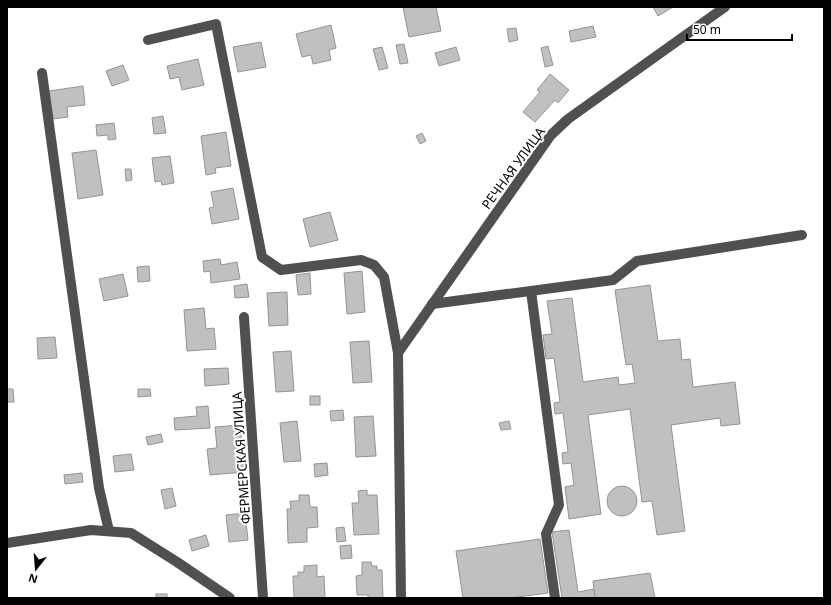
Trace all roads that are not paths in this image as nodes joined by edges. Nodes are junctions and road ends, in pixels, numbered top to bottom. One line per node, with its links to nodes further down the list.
1 (726, 7): 6 (street, РЕЧНАЯ УЛИЦА)
2 (148, 40): 8 (street)
3 (42, 73): 9 (street)
4 (802, 235): 5 (street)
5 (531, 291): 6 (street); 14 (street)
6 (432, 304): 8 (street, РЕЧНАЯ УЛИЦА)
7 (244, 317): 12 (street, ФЕРМЕРСКАЯ УЛИЦА)
8 (398, 353): 13 (street)
9 (108, 531): 10 (street); 11 (street)
10 (7, 543)
11 (230, 598)
12 (263, 598)
13 (401, 598)
14 (555, 598)

